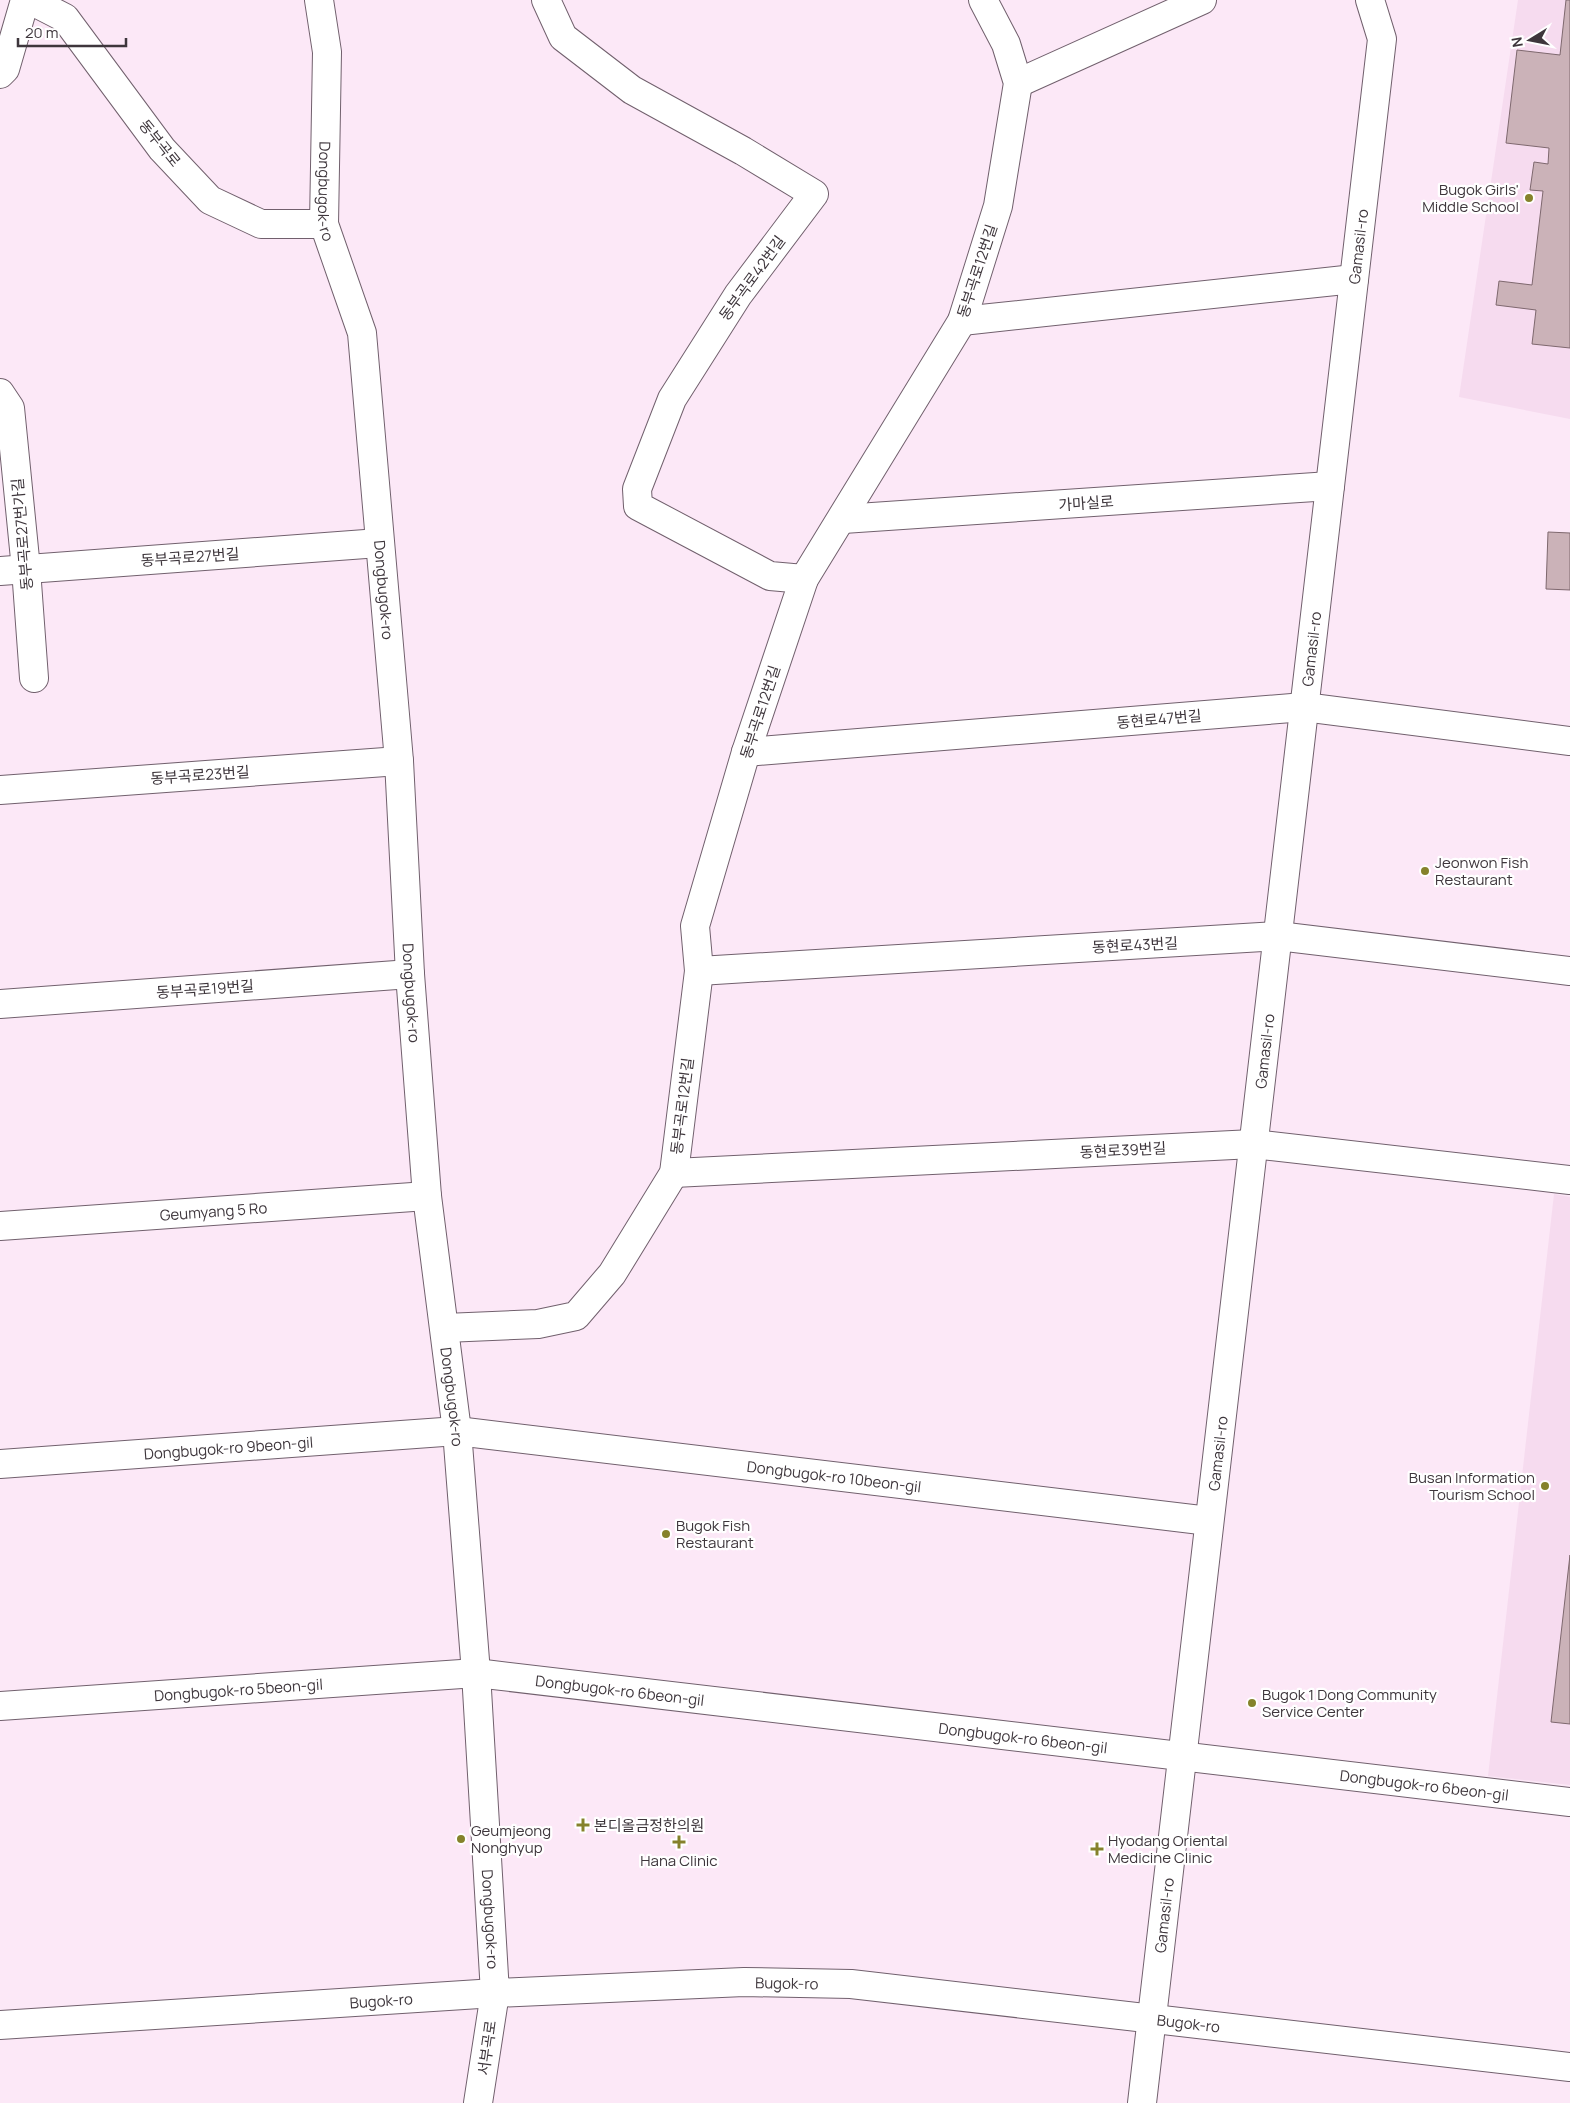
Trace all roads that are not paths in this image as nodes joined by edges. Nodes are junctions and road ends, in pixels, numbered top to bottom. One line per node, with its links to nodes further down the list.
1 (25, 0): 8 (street)
2 (30, 0): 10 (street, 동부곡로)
3 (319, 0): 10 (street, Dongbugok-ro)
4 (546, 0): 18 (street, 동부곡로42번길)
5 (983, 0): 9 (street, 동부곡로12번길)
6 (1202, 0): 9 (street)
7 (1370, 0): 11 (street, Gamasil-ro)
8 (0, 74)
9 (1018, 83): 12 (street, 동부곡로12번길)
10 (324, 224): 16 (street, Dongbugok-ro)
11 (1354, 279): 12 (street); 14 (street, Gamasil-ro)
12 (962, 321): 15 (street, 동부곡로12번길)
13 (3, 403): 17 (street, 동부곡로27번가길)
14 (1330, 486): 15 (street, 가마실로); 20 (street, Gamasil-ro)
15 (842, 519): 18 (street, 동부곡로12번길)
16 (379, 543): 17 (street, 동부곡로27번길); 23 (street, Dongbugok-ro)
17 (13, 570): 19 (street, 동부곡로27번가길)
18 (804, 579): 22 (street, 동부곡로12번길)
19 (34, 678)
20 (1304, 707): 21 (street, 동현로47번길); 22 (street, 동현로47번길); 25 (street, Gamasil-ro)
21 (1570, 741)
22 (746, 752): 26 (street, 동부곡로12번길)
23 (400, 761): 24 (street, 동부곡로23번길); 28 (street, Dongbugok-ro)
24 (0, 790)
25 (1278, 936): 26 (street, 동현로43번길); 27 (street, 동현로43번길); 30 (street, Gamasil-ro)
26 (699, 971): 31 (street, 동부곡로12번길)
27 (1570, 971)
28 (410, 974): 29 (street, 동부곡로19번길); 33 (street, Dongbugok-ro)
29 (0, 1004)
30 (1253, 1144): 31 (street, 동현로39번길); 32 (street, 동현로39번길); 38 (street, Gamasil-ro)
31 (674, 1173): 35 (street, 동부곡로12번길)
32 (1570, 1180)
33 (427, 1196): 34 (street, Geumyang 5 Ro); 35 (street, Dongbugok-ro)
34 (0, 1226)
35 (444, 1328): 36 (street, Dongbugok-ro)
36 (457, 1431): 37 (street, Dongbugok-ro 9beon-gil); 38 (street, Dongbugok-ro 10beon-gil); 39 (street, Dongbugok-ro)
37 (0, 1464)
38 (1209, 1521): 41 (street, Gamasil-ro)
39 (476, 1672): 40 (street, Dongbugok-ro 5beon-gil); 41 (street, Dongbugok-ro 6beon-gil); 43 (street, Dongbugok-ro)
40 (0, 1706)
41 (1182, 1756): 42 (street, Dongbugok-ro 6beon-gil); 44 (street, Gamasil-ro)
42 (1570, 1802)
43 (495, 1993): 44 (street, Bugok-ro); 45 (street, Bugok-ro); 47 (street, 서부곡로)
44 (1151, 2019): 46 (street, Bugok-ro); 48 (street, Gamasil-ro)
45 (0, 2025)
46 (1570, 2066)
47 (478, 2103)
48 (1142, 2103)

